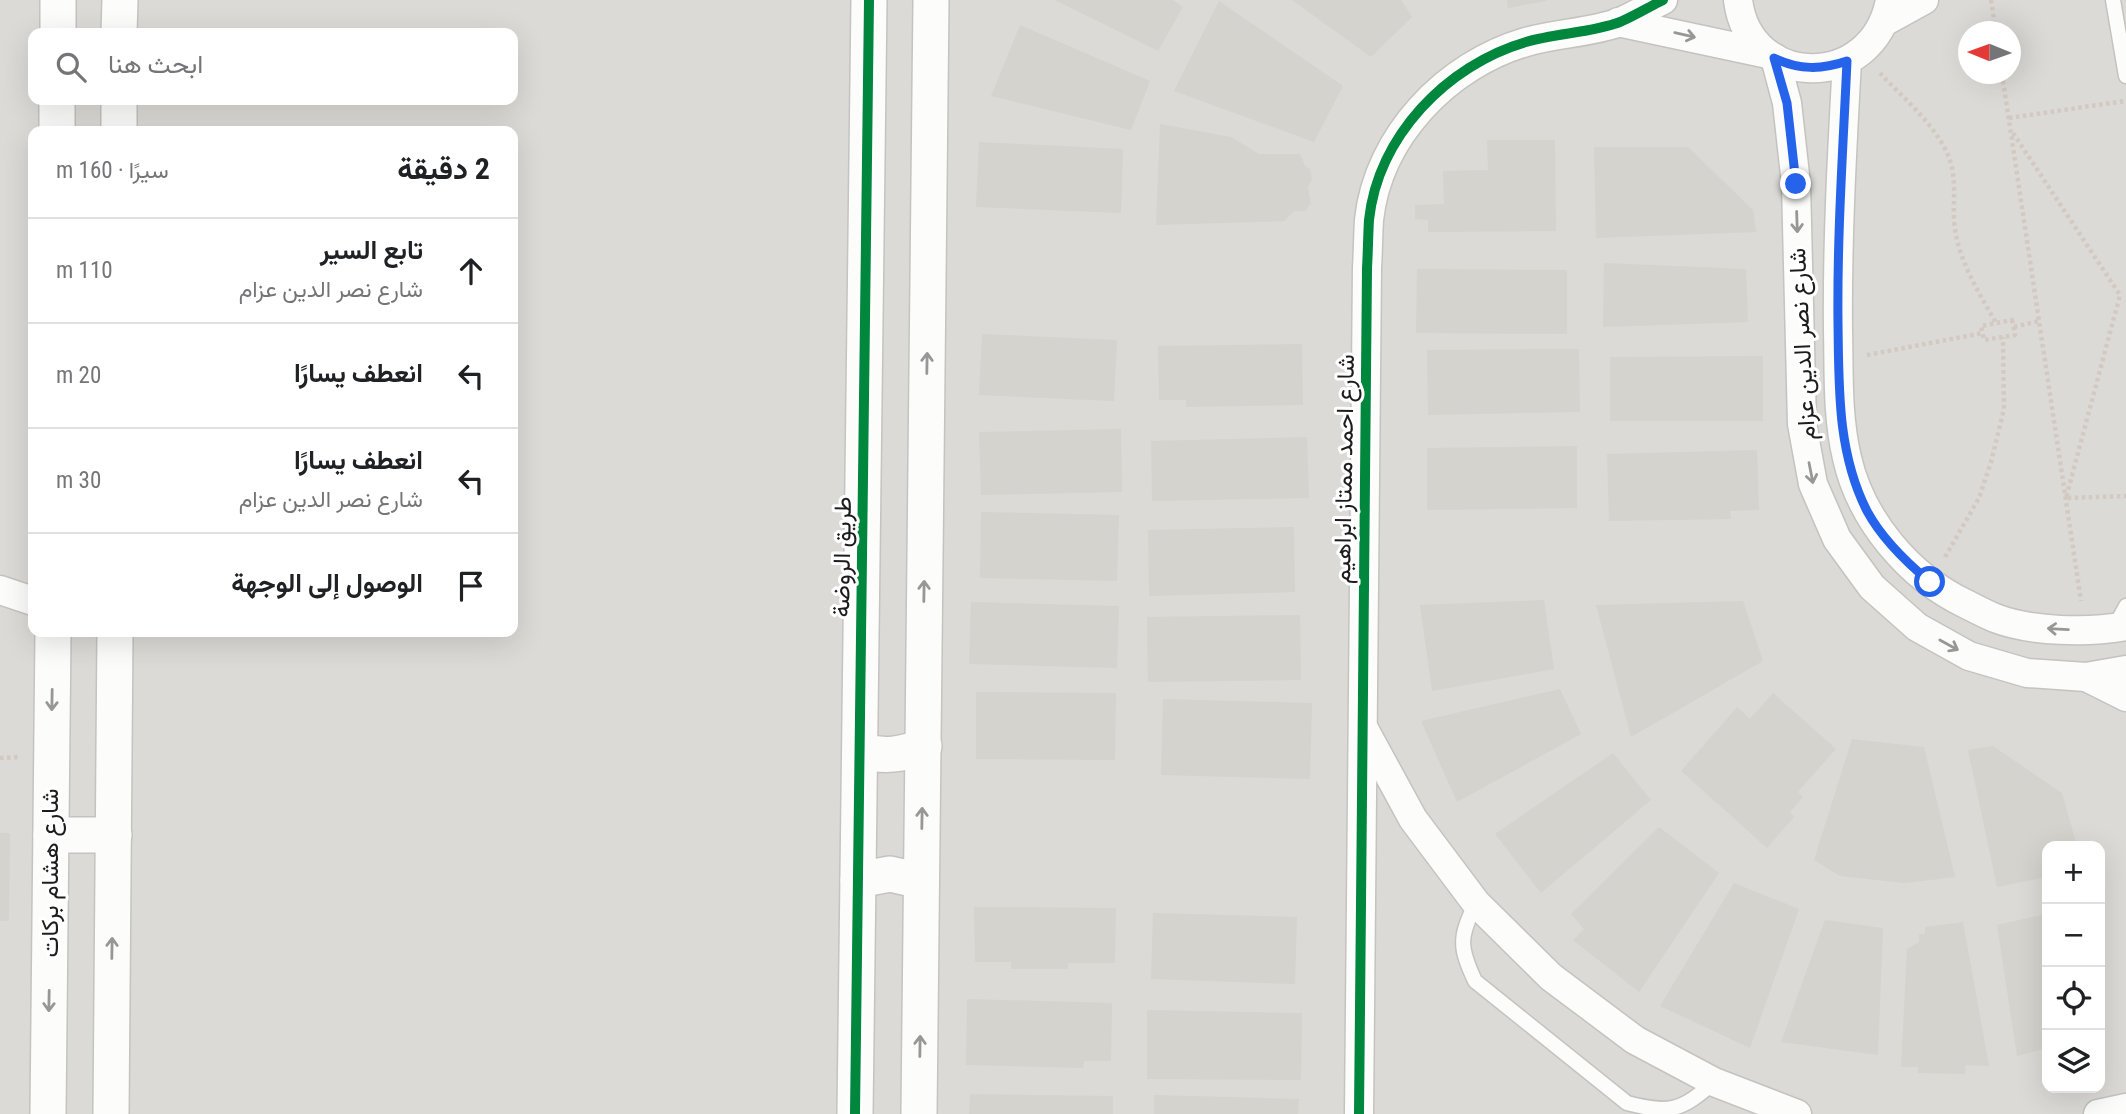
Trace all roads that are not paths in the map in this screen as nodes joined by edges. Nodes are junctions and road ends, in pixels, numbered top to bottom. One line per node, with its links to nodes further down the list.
1 (58, 0): 11 (street)
2 (120, 0): 12 (street)
3 (869, 0): 30 (street, طريق الروضة)
4 (931, 0): 29 (street, one-way to 4)
5 (1663, 0): 10 (street, شارع احمد ممتاز ابراهيم)
6 (1738, 0): 13 (street)
7 (1924, 0): 9 (street)
8 (2113, 0): 15 (lane)
9 (1887, 11): 14 (street)
10 (1618, 22): 13 (street, شارع احمد ممتاز ابراهيم, one-way to 13); 28 (street, شارع احمد ممتاز ابراهيم)
11 (58, 28)
12 (119, 28)
13 (1771, 56): 14 (street, شارع احمد ممتاز ابراهيم); 26 (street, شارع نصر الدين عزام, one-way to 26)
14 (1854, 57): 22 (street, شارع نصر الدين عزام, one-way to 14)
15 (2126, 76)
16 (57, 105): 18 (street)
17 (119, 105): 19 (street)
18 (57, 126)
19 (119, 126)
20 (0, 590): 21 (street)
21 (28, 599)
22 (2122, 620)
23 (53, 637): 31 (street, شارع هشام بركات, one-way to 31)
24 (115, 637): 32 (street)
25 (2126, 670): 26 (street, شارع نصر الدين عزام)
26 (2086, 677): 27 (street)
27 (2126, 697)
28 (1363, 726): 35 (street); 41 (street, شارع احمد ممتاز ابراهيم)
29 (924, 746): 30 (street); 34 (street, one-way to 29)
30 (861, 751): 33 (street, طريق الروضة)
31 (51, 835): 32 (street); 37 (street, شارع هشام بركات, one-way to 37)
32 (114, 835): 38 (street, one-way to 32)
33 (858, 880): 34 (street); 39 (street, طريق الروضة)
34 (921, 881): 40 (street, one-way to 34)
35 (1476, 903): 36 (street); 36 (lane)
36 (1714, 1082): 42 (street)
37 (48, 1114)
38 (111, 1114)
39 (855, 1114)
40 (919, 1114)
41 (1359, 1114)
42 (1797, 1114)

